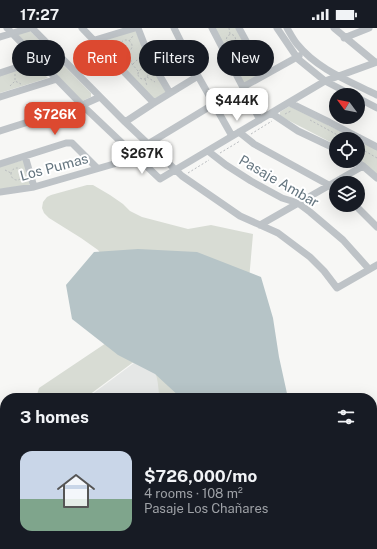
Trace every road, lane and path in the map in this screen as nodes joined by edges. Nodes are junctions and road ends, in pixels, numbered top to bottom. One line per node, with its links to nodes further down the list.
1 (31, 28): 13 (street); 52 (street)
2 (82, 28): 18 (street)
3 (135, 28): 19 (street)
4 (138, 28): 20 (street)
5 (174, 28): 21 (street)
6 (212, 28): 47 (street)
7 (229, 28): 14 (path)
8 (239, 28): 24 (street)
9 (278, 28): 26 (street)
10 (287, 28): 25 (street)
11 (334, 28): 16 (street)
12 (369, 28): 16 (street)
13 (10, 30): 15 (street); 17 (street)
14 (230, 34): 22 (path); 23 (path)
15 (0, 37)
16 (344, 38): 30 (street)
17 (20, 40)
18 (94, 40)
19 (102, 40)
20 (142, 40)
21 (180, 40)
22 (227, 40)
23 (236, 40)
24 (246, 40)
25 (304, 51): 26 (street); 42 (street)
26 (296, 57): 33 (street); 45 (street)
27 (139, 60): 31 (path)
28 (242, 60): 28 (path)
29 (131, 61): 31 (path)
30 (376, 62): 42 (street)
31 (132, 64): 34 (path)
32 (12, 69): 35 (street)
33 (274, 69)
34 (138, 72): 34 (path)
35 (0, 73)
36 (14, 76): 44 (path)
37 (54, 76): 43 (street)
38 (129, 76): 54 (street)
39 (160, 76): 50 (street)
40 (198, 76): 50 (street); 56 (street)
41 (261, 76): 47 (street)
42 (338, 76): 45 (street); 51 (street)
43 (57, 79): 48 (street); 57 (street)
44 (15, 81): 46 (path); 48 (path)
45 (325, 81): 49 (street); 58 (street)
46 (10, 87)
47 (243, 87): 62 (street)
48 (28, 88): 53 (street)
49 (338, 88)
50 (170, 93): 54 (street)
51 (377, 95)
52 (100, 97): 57 (street); 64 (street)
53 (0, 98)
54 (154, 102): 64 (street)
55 (365, 102): 59 (street)
56 (214, 104): 68 (street); 70 (street)
57 (82, 105): 65 (street); 77 (street)
58 (290, 107): 60 (street); 61 (path); 72 (street)
59 (377, 108)
60 (271, 113): 61 (street); 62 (street)
61 (277, 118): 69 (path); 71 (street)
62 (260, 120): 66 (street)
63 (309, 120): 67 (path)
64 (125, 122): 70 (street)
65 (0, 131)
66 (239, 132): 68 (street); 69 (street)
67 (332, 132)
68 (232, 136): 73 (street)
69 (245, 138): 76 (path); 88 (street)
70 (148, 144): 83 (street)
71 (329, 146)
72 (377, 147)
73 (208, 151): 76 (street, Pasaje Ambar); 83 (street)
74 (365, 151): 78 (path)
75 (25, 156): 79 (street); 80 (street); 89 (street)
76 (214, 156): 85 (path); 92 (street, Pasaje Ambar)
77 (138, 157): 80 (street, Los Pumas); 83 (street)
78 (377, 158)
79 (1, 166): 84 (path)
80 (97, 168): 89 (street, Los Pumas)
81 (360, 168): 86 (street)
82 (365, 168): 87 (street)
83 (176, 170): 85 (street)
84 (12, 173): 84 (path)
85 (182, 176): 94 (street)
86 (349, 176)
87 (377, 178)
88 (329, 185)
89 (34, 188): 91 (street, Los Pumas)
90 (329, 189): 92 (street)
91 (0, 192)
92 (298, 203): 94 (street); 97 (street, Pasaje Ambar)
93 (362, 212): 95 (street)
94 (260, 225): 97 (street)
95 (377, 227)
96 (377, 265): 97 (street)
97 (369, 269)

